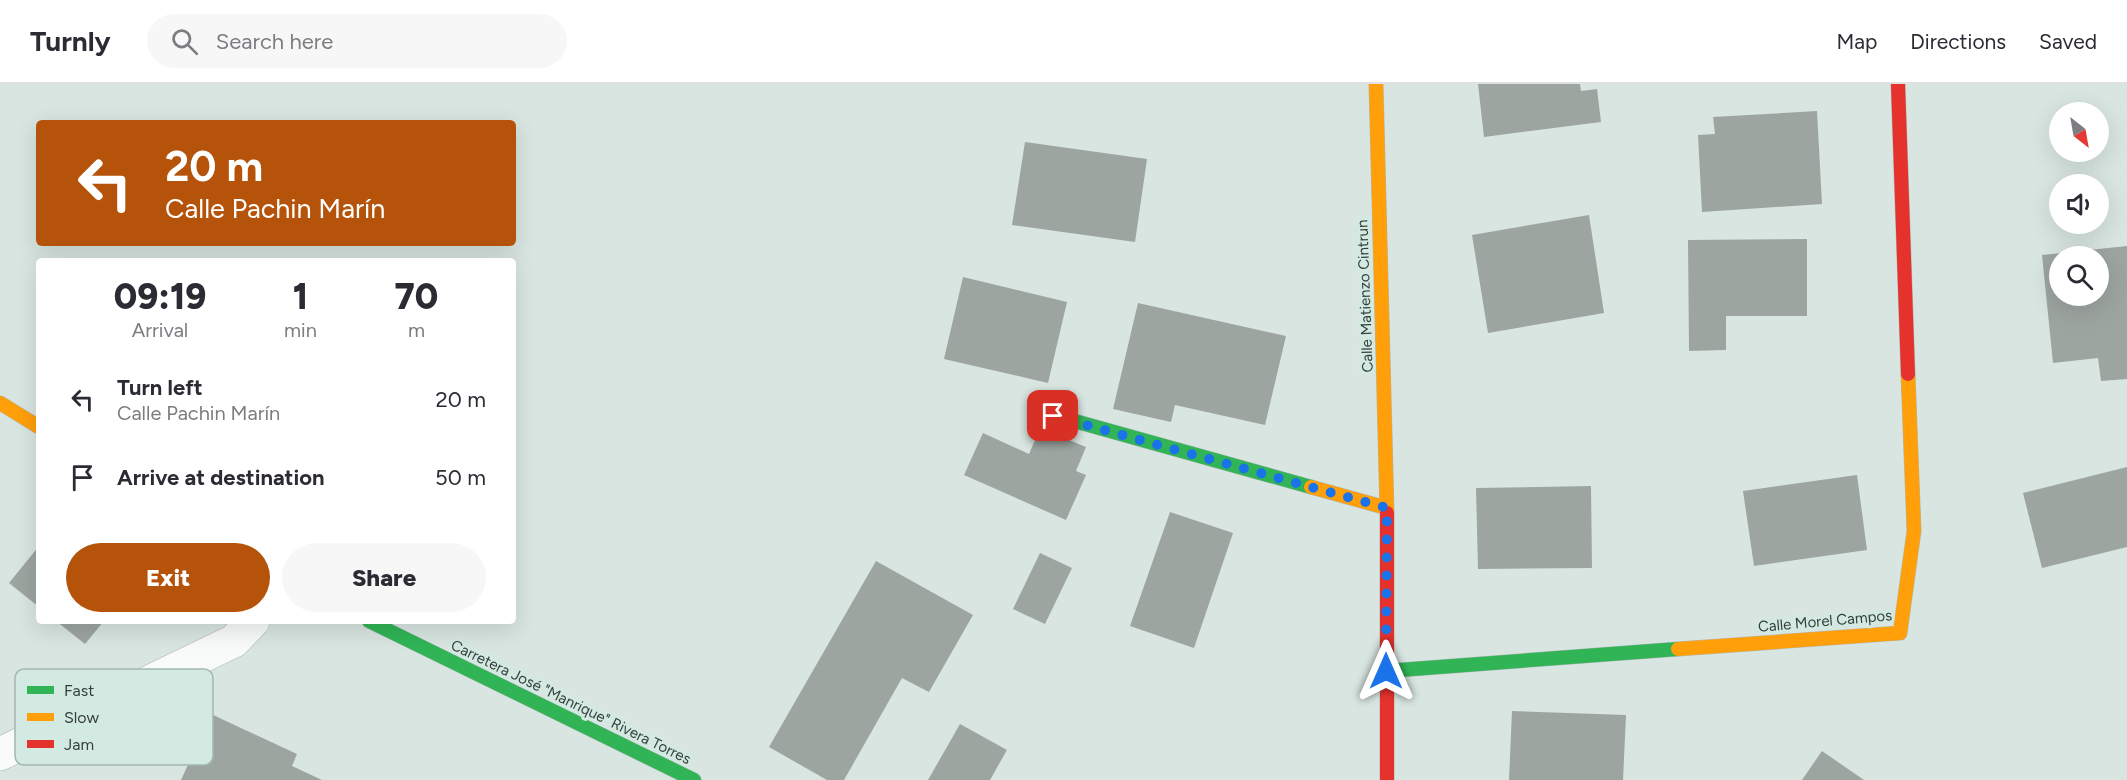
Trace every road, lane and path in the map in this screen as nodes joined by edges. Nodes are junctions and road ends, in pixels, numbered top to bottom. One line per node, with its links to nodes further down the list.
1 (1376, 84): 6 (street, Calle Matienzo Cintrun)
2 (1898, 84): 10 (street, Calle Morel Campos)
3 (0, 403): 5 (street)
4 (1053, 416): 6 (street)
5 (36, 425)
6 (1387, 508): 10 (street, Calle Matienzo Cintrun)
7 (250, 624): 9 (street)
8 (375, 624): 13 (street, Carretera José "Manrique" Rivera Torres)
9 (176, 669)
10 (1386, 671): 14 (street, Calle Matienzo Cintrun)
11 (15, 747): 12 (street)
12 (0, 754)
13 (694, 780)
14 (1387, 780)

